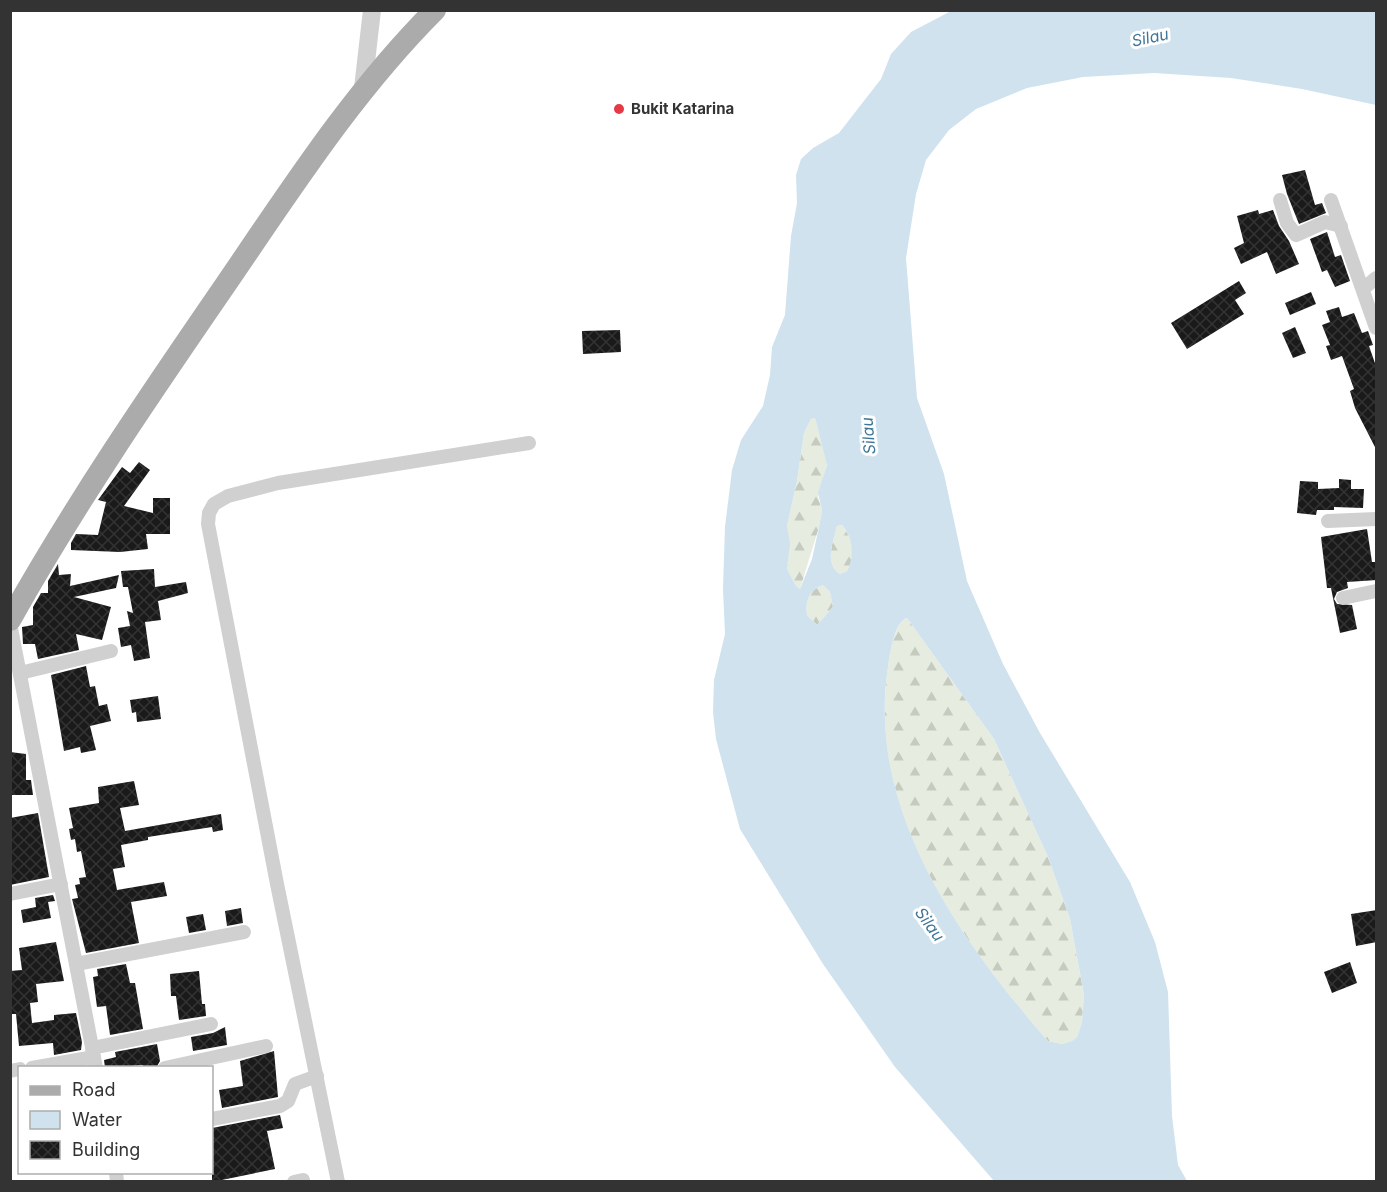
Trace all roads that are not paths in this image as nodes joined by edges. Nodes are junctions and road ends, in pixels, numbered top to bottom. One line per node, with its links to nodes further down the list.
1 (372, 10): 3 (street)
2 (435, 10): 3 (main road)
3 (363, 88): 15 (main road)
4 (1280, 200): 6 (street)
5 (1331, 200): 6 (street)
6 (1341, 226): 8 (street)
7 (1377, 278): 8 (street)
8 (1363, 289): 9 (street)
9 (1377, 328)
10 (529, 443): 27 (street)
11 (1377, 519): 12 (street)
12 (1328, 521)
13 (1377, 591): 14 (street)
14 (1343, 598)
15 (10, 621): 17 (street)
16 (111, 651): 17 (street)
17 (20, 673): 18 (street)
18 (61, 884): 19 (street); 21 (street)
19 (10, 894)
20 (244, 932): 21 (street)
21 (76, 964): 24 (street)
22 (212, 1024): 24 (street)
23 (266, 1046): 26 (street)
24 (94, 1057): 25 (street)
25 (43, 1066)
26 (174, 1066)
27 (317, 1076): 28 (street); 29 (street)
28 (213, 1119)
29 (338, 1182)

